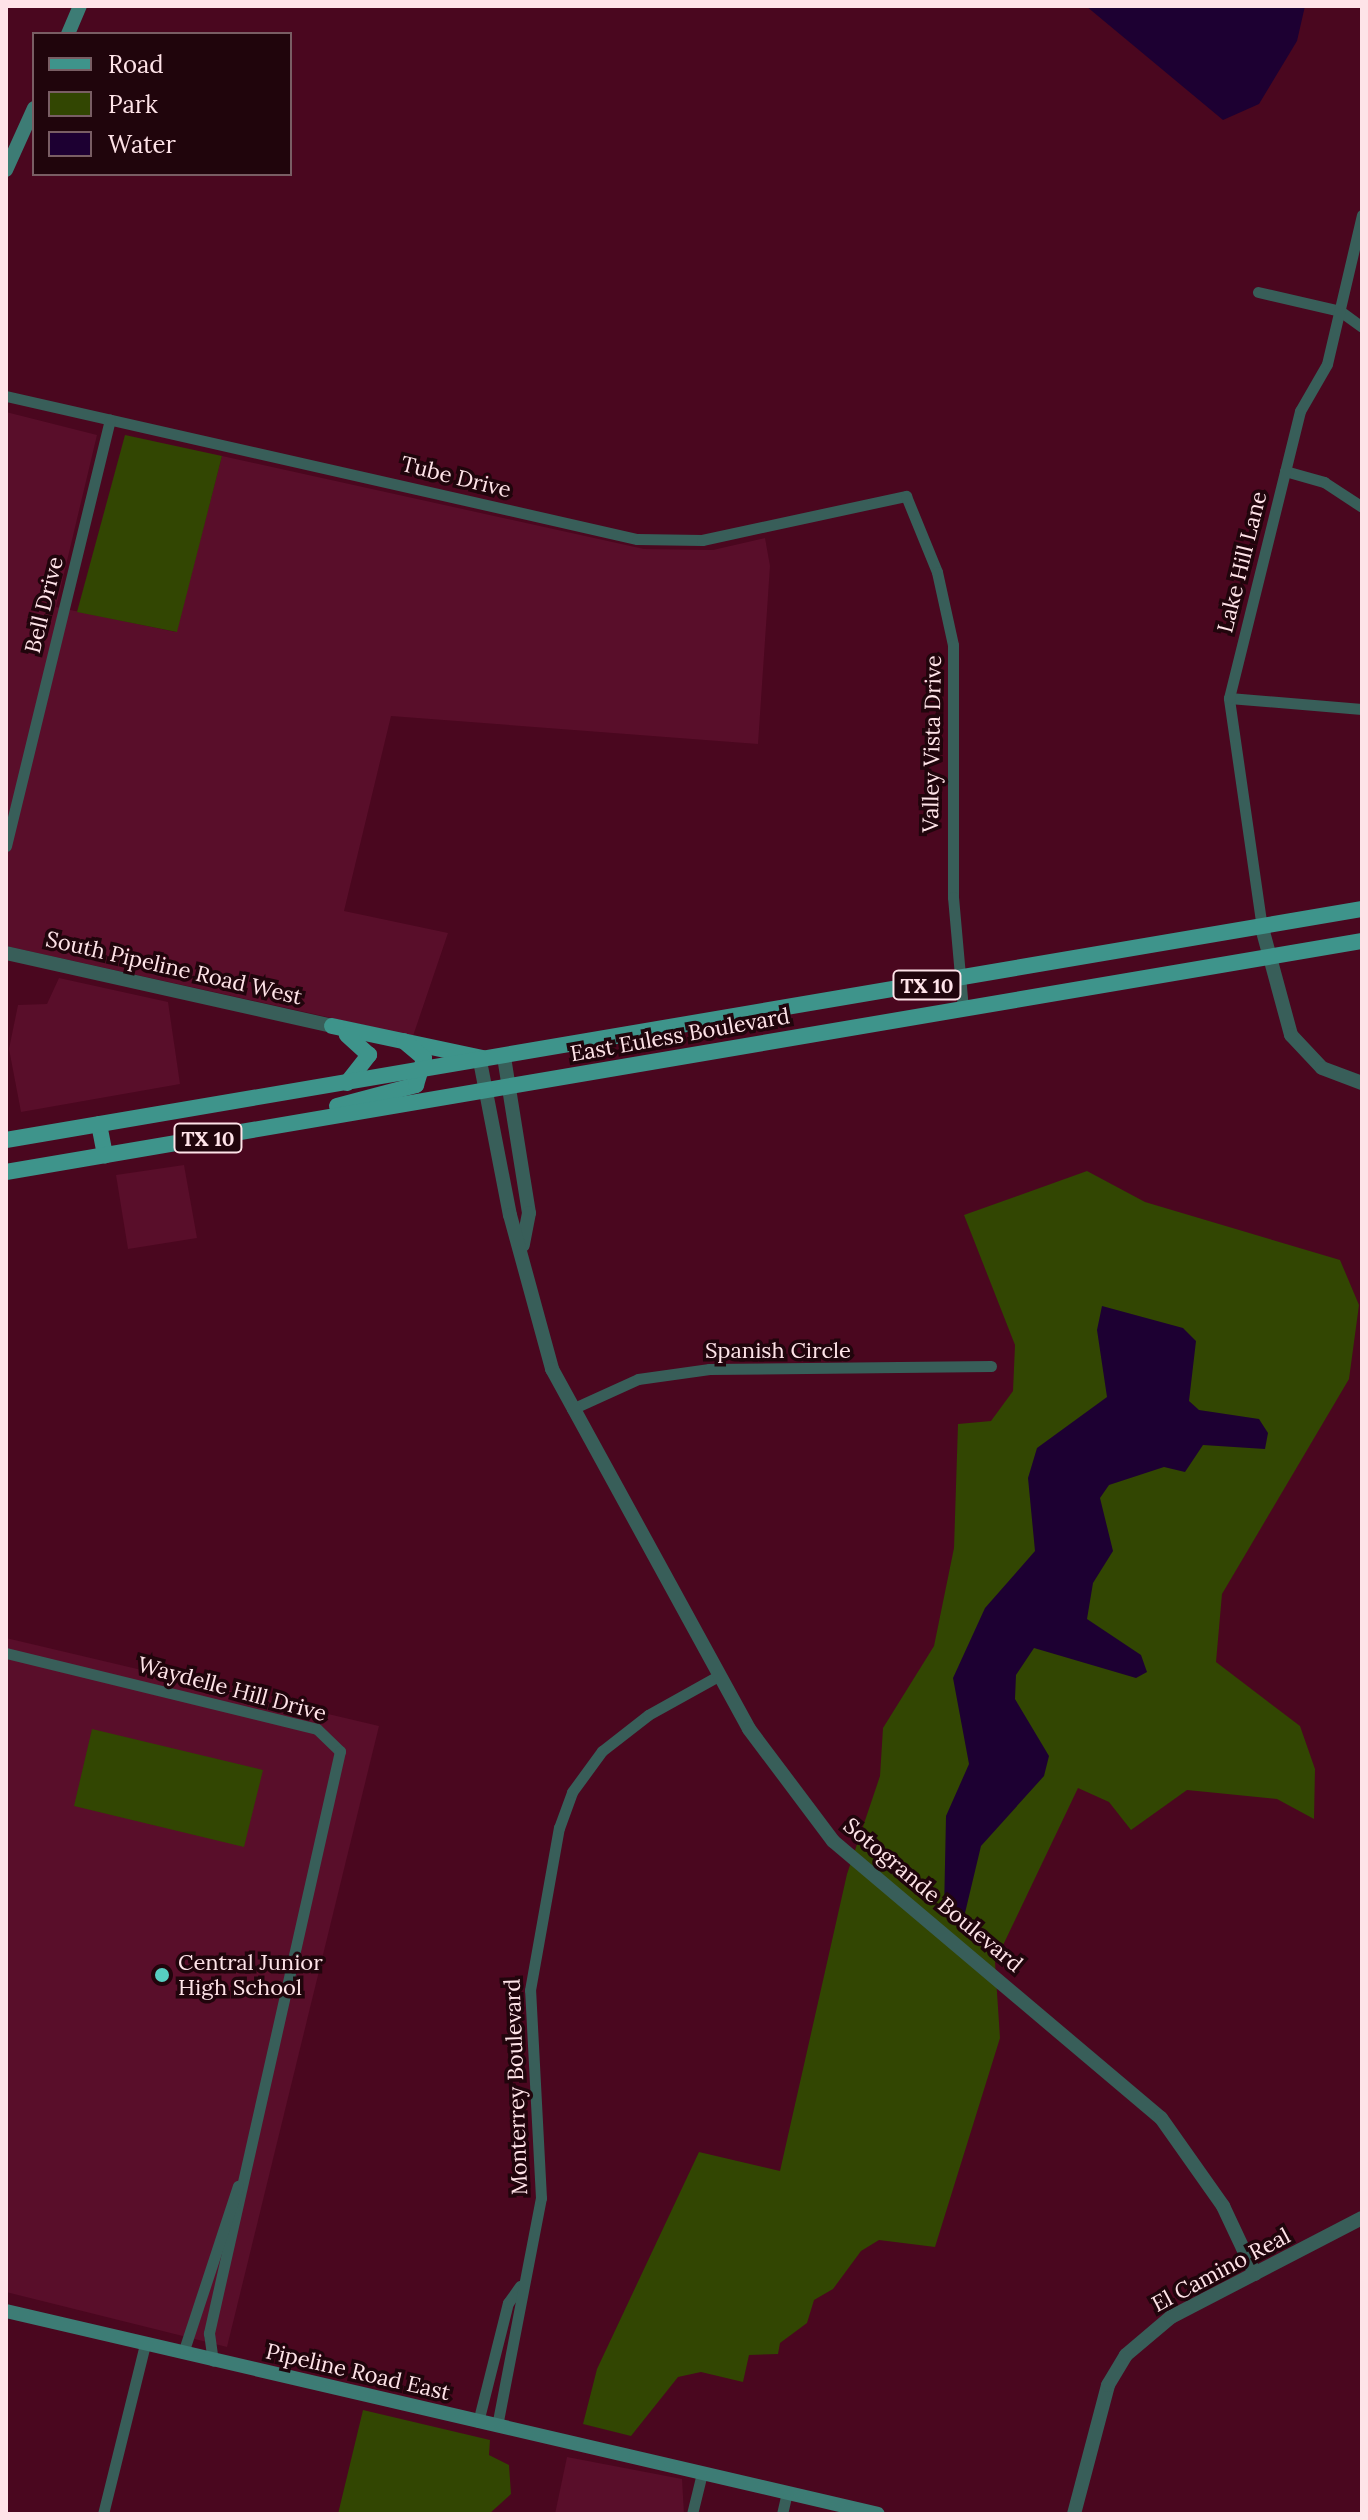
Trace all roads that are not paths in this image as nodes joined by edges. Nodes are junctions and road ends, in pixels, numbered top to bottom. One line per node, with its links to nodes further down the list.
1 (80, 6): 2 (main road)
2 (69, 32)
3 (32, 112): 4 (main road)
4 (6, 170)
5 (1362, 215): 7 (street, Lake Hill Lane)
6 (1258, 292): 7 (street)
7 (1340, 311): 8 (street); 11 (street, Lake Hill Lane)
8 (1362, 327)
9 (6, 396): 10 (street, Tube Drive)
10 (110, 420): 12 (street, Tube Drive); 16 (street, Bell Drive)
11 (1285, 471): 13 (street); 14 (street, Lake Hill Lane)
12 (898, 493): 22 (street, Valley Vista Drive)
13 (1362, 507)
14 (1229, 698): 15 (street); 18 (street, Lake Hill Lane)
15 (1362, 709)
16 (6, 846)
17 (1362, 909): 18 (main road, East Euless Boulevard / TX 10)
18 (1262, 928): 21 (street); 22 (main road, East Euless Boulevard / TX 10)
19 (1362, 941): 21 (main road, East Euless Boulevard / TX 10)
20 (6, 953): 24 (street, South Pipeline Road West)
21 (1268, 957): 23 (main road, East Euless Boulevard / TX 10); 29 (street)
22 (957, 980): 23 (street, Valley Vista Drive); 26 (main road, East Euless Boulevard / TX 10)
23 (963, 1009): 30 (main road, East Euless Boulevard / TX 10)
24 (332, 1026): 25 (main road); 28 (main road)
25 (404, 1041): 26 (main road); 27 (main road)
26 (492, 1059): 27 (main road, East Euless Boulevard / TX 10); 30 (street, Sotogrande Boulevard); 31 (street, Sotogrande Boulevard)
27 (425, 1070): 28 (main road, East Euless Boulevard / TX 10); 33 (main road)
28 (347, 1083): 32 (main road, East Euless Boulevard / TX 10)
29 (1362, 1083)
30 (508, 1088): 31 (main road, East Euless Boulevard / TX 10); 37 (street, Sotogrande Boulevard)
31 (486, 1091): 33 (main road, East Euless Boulevard / TX 10); 37 (street, Sotogrande Boulevard)
32 (99, 1124): 34 (main road, East Euless Boulevard / TX 10); 35 (main road)
33 (291, 1124): 35 (main road, East Euless Boulevard / TX 10)
34 (6, 1140)
35 (105, 1155): 36 (main road, East Euless Boulevard / TX 10)
36 (6, 1172)
37 (523, 1245): 39 (street, Sotogrande Boulevard)
38 (991, 1366): 39 (street, Spanish Circle)
39 (572, 1409): 41 (street, Sotogrande Boulevard)
40 (6, 1653): 42 (street, Waydelle Hill Drive)
41 (718, 1676): 44 (street, Sotogrande Boulevard); 45 (street, Monterrey Boulevard)
42 (242, 2178): 48 (street, Waydelle Hill Drive); 49 (street, Waydelle Hill Drive)
43 (1362, 2218): 44 (street, El Camino Real)
44 (1255, 2274): 58 (street, El Camino Real)
45 (520, 2286): 50 (street, Monterrey Boulevard); 51 (street, Monterrey Boulevard)
46 (6, 2311): 47 (main road, Pipeline Road East)
47 (145, 2344): 48 (main road, Pipeline Road East); 54 (street)
48 (183, 2353): 49 (main road, Pipeline Road East)
49 (213, 2361): 50 (main road, Pipeline Road East)
50 (478, 2422): 51 (main road, Pipeline Road East)
51 (497, 2426): 52 (main road, Pipeline Road East)
52 (702, 2473): 53 (main road, Pipeline Road East); 55 (street)
53 (787, 2493): 56 (street); 57 (main road, Pipeline Road East)
54 (103, 2514)
55 (692, 2514)
56 (782, 2514)
57 (878, 2514)
58 (1074, 2514)

